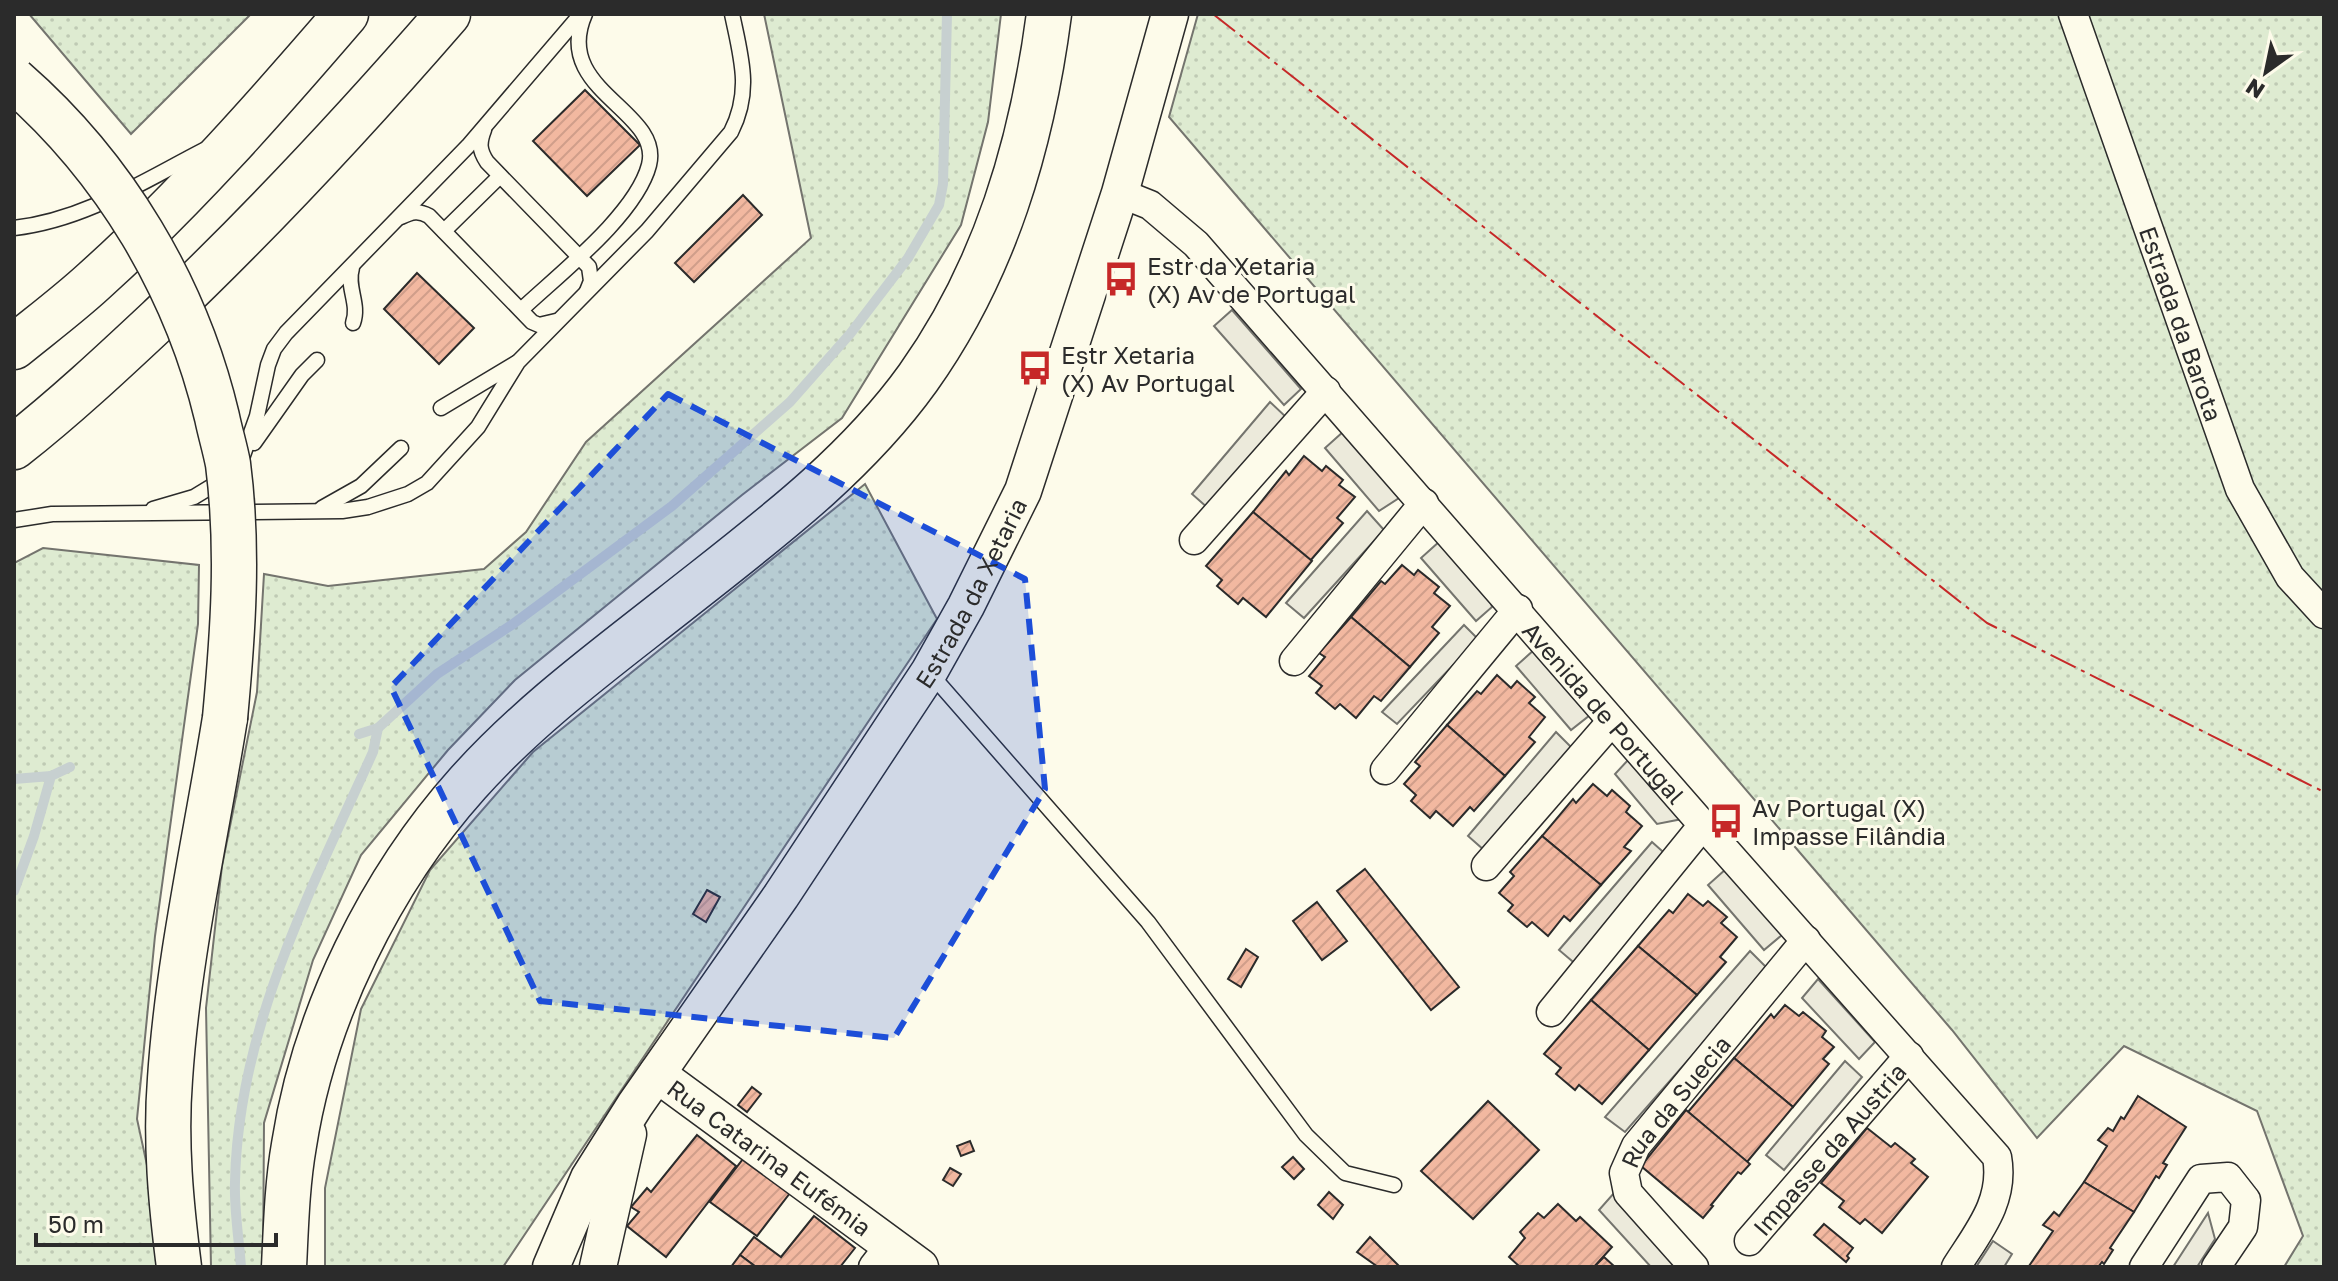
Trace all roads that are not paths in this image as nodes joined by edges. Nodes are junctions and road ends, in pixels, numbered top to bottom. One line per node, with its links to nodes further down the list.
1 (346, 14): 10 (highway)
2 (448, 14): 27 (highway)
3 (583, 14): 9 (lane); 16 (lane)
4 (732, 14): 18 (lane)
5 (1049, 14): 52 (highway)
6 (1170, 14): 12 (street, Estrada da Xetaria)
7 (2073, 14): 36 (street, Estrada da Barota)
8 (14, 80): 51 (highway, bridge)
9 (487, 122): 11 (lane); 13 (lane)
10 (250, 126): 14 (lane); 22 (highway)
11 (500, 176): 15 (lane); 16 (lane)
12 (1120, 193): 25 (street, Avenida de Portugal); 38 (street, Estrada da Xetaria)
13 (400, 218): 15 (lane); 17 (lane)
14 (14, 228)
15 (444, 231): 19 (lane)
16 (579, 256): 18 (lane); 19 (lane)
17 (352, 268): 21 (lane); 29 (lane)
18 (586, 292): 20 (lane)
19 (521, 310): 20 (lane)
20 (556, 321): 24 (lane)
21 (353, 323)
22 (14, 347)
23 (317, 360): 29 (lane)
24 (518, 362): 26 (lane); 31 (lane)
25 (1326, 391): 30 (street, Avenida de Portugal); 34 (street)
26 (441, 408)
27 (14, 447)
28 (401, 448): 31 (lane)
29 (240, 462): 32 (lane)
30 (1424, 503): 35 (street, Avenida de Portugal); 37 (street)
31 (314, 511): 32 (lane)
32 (134, 515): 33 (lane)
33 (14, 520)
34 (1194, 540)
35 (1518, 609): 39 (street, Avenida de Portugal); 40 (street)
36 (2324, 614)
37 (1294, 661)
38 (929, 672): 46 (street, Estrada da Xetaria); 48 (lane)
39 (1612, 721): 41 (street, Avenida de Portugal); 42 (street)
40 (1385, 770)
41 (1703, 825): 43 (street, Avenida de Portugal); 44 (street)
42 (1486, 866)
43 (1806, 940): 45 (street, Avenida de Portugal); 56 (street, Rua da Suecia)
44 (1551, 1012)
45 (1909, 1056): 49 (street, Impasse da Austria); 57 (street, Avenida de Portugal)
46 (657, 1074): 47 (street, Estrada da Xetaria); 50 (street, Rua Catarina Eufémia)
47 (635, 1105): 53 (street, Estrada da Xetaria); 54 (street, Estrada da Xetaria)
48 (1394, 1185)
49 (1749, 1241)
50 (882, 1256): 55 (street, Rua Catarina Eufémia)
51 (179, 1267)
52 (284, 1267)
53 (551, 1267)
54 (598, 1267)
55 (920, 1267)
56 (1694, 1267)
57 (1956, 1267)
58 (2144, 1267): 59 (street)
59 (2216, 1267)

